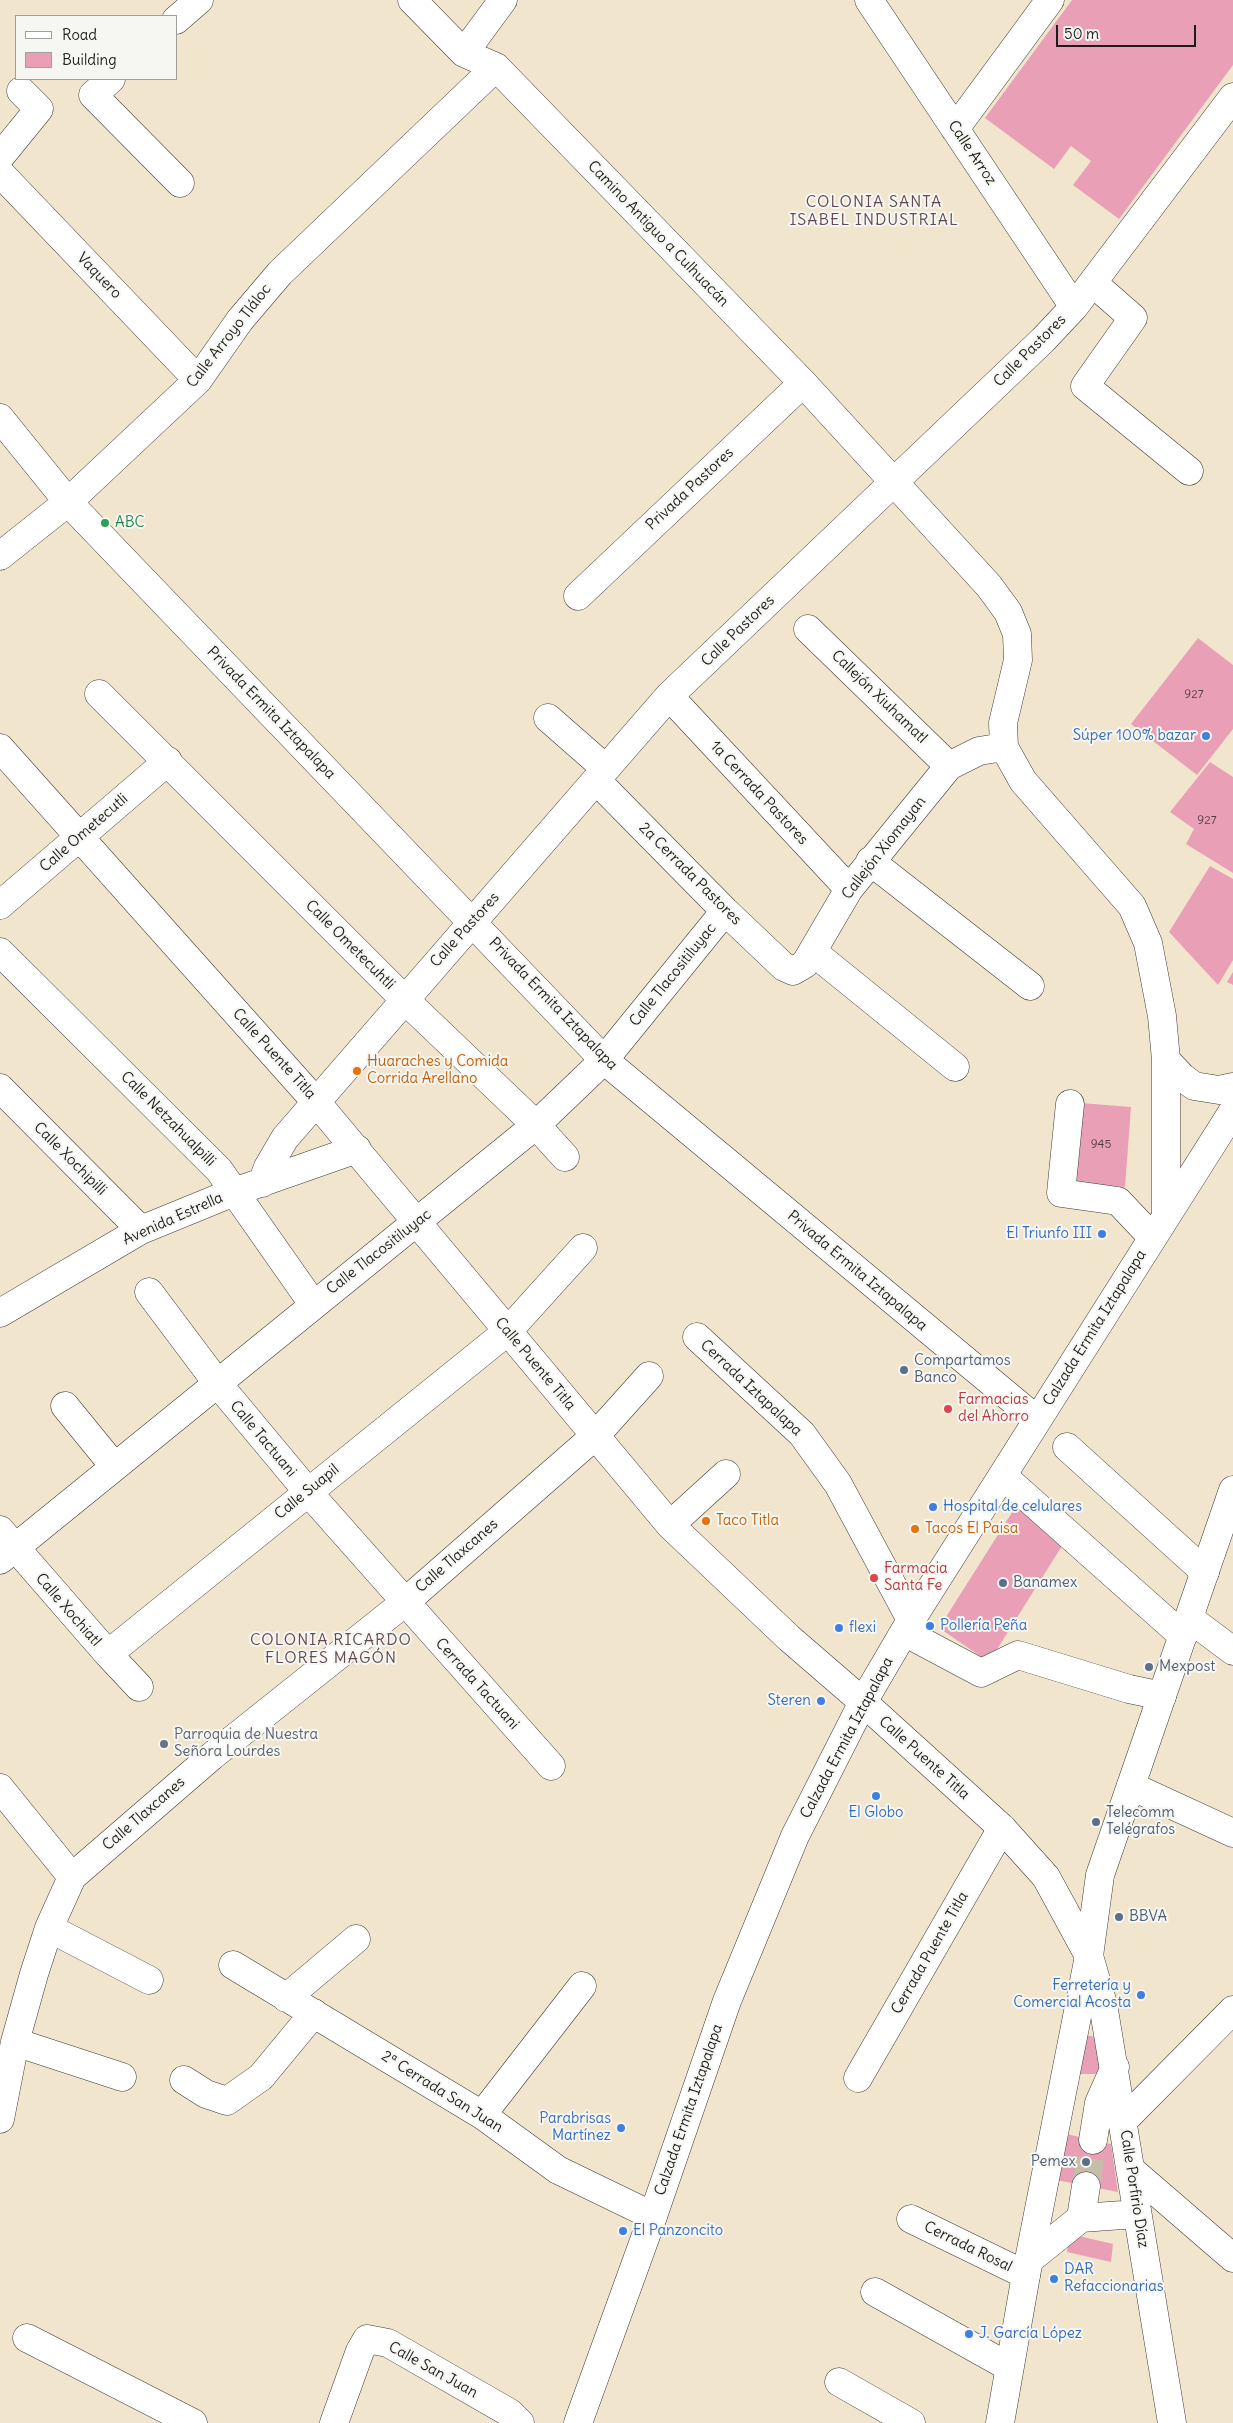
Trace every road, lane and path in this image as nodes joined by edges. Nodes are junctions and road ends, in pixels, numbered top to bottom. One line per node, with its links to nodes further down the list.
1 (199, 0): 6 (street)
2 (412, 0): 7 (street, Camino Antiguo a Culhuacán)
3 (503, 0): 7 (street)
4 (869, 0): 12 (street, Calle Arroz)
5 (1050, 0): 12 (street)
6 (178, 18)
7 (464, 53): 8 (street, Camino Antiguo a Culhuacán)
8 (496, 67): 18 (street, Calle Arroyo Tláloc); 19 (street, Camino Antiguo a Culhuacán)
9 (110, 80): 15 (street)
10 (21, 91): 13 (street)
11 (1233, 97): 16 (street, Calle Pastores)
12 (955, 129): 17 (street, Calle Arroz)
13 (0, 157)
14 (0, 173): 18 (street, Vaquero)
15 (180, 183)
16 (1093, 283): 17 (street, Calle Pastores); 21 (street)
17 (1074, 307): 22 (street, Calle Pastores)
18 (198, 380): 23 (street, Calle Arroyo Tláloc)
19 (803, 383): 22 (street, Camino Antiguo a Culhuacán); 25 (street, Privada Pastores)
20 (0, 418): 23 (street, Privada Ermita Iztapalapa)
21 (1189, 471)
22 (894, 482): 28 (street, Calle Pastores); 30 (street, Camino Antiguo a Culhuacán)
23 (68, 502): 24 (street, Calle Arroyo Tláloc); 40 (street, Privada Ermita Iztapalapa)
24 (0, 556)
25 (578, 596)
26 (808, 628): 33 (street, Callejón Xiuhamatl)
27 (99, 694): 32 (street, Calle Ometecuhtli)
28 (669, 696): 34 (street, Calle Pastores); 37 (street, 1a Cerrada Pastores)
29 (548, 718): 34 (street, 2a Cerrada Pastores)
30 (1004, 747): 33 (street, Callejón Xiomayan); 47 (street)
31 (0, 748): 35 (street, Calle Puente Titla)
32 (168, 761): 35 (street, Calle Ometecutli); 45 (street, Calle Ometecuhtli)
33 (949, 766): 36 (street, Callejón Xiomayan)
34 (600, 774): 39 (street, 2a Cerrada Pastores); 40 (street, Calle Pastores)
35 (80, 837): 38 (street, Calle Ometecutli); 51 (street, Calle Puente Titla)
36 (870, 861): 37 (street, Callejón Xiomayan); 44 (street)
37 (849, 889): 42 (street, Callejón Xiomayan)
38 (0, 905)
39 (725, 911): 43 (street, 2a Cerrada Pastores); 46 (street, Calle Tlacositiluyac)
40 (473, 922): 45 (street, Calle Pastores); 46 (street, Privada Ermita Iztapalapa)
41 (0, 952): 58 (street, Calle Netzahualpilli)
42 (813, 952): 43 (street, Callejón Xiomayan); 48 (street)
43 (784, 967)
44 (1030, 986)
45 (404, 999): 51 (street, Calle Pastores); 54 (street, Calle Ometecuhtli)
46 (604, 1060): 54 (street, Calle Tlacositiluyac); 71 (street, Privada Ermita Iztapalapa)
47 (1166, 1060): 49 (street); 60 (street)
48 (955, 1066)
49 (1233, 1087)
50 (0, 1088): 61 (street, Calle Xochipilli)
51 (317, 1103): 55 (street, Calle Puente Titla); 57 (street, Calle Pastores)
52 (1070, 1104): 60 (street)
53 (1233, 1110): 60 (street, Calzada Ermita Iztapalapa)
54 (536, 1125): 56 (street, Calle Ometecuhtli); 59 (street, Calle Tlacositiluyac)
55 (357, 1149): 57 (street, Avenida Estrella); 59 (street, Calle Puente Titla)
56 (565, 1157)
57 (262, 1183): 58 (street, Avenida Estrella)
58 (234, 1192): 61 (street, Avenida Estrella); 64 (street, Calle Netzahualpilli)
59 (419, 1222): 64 (street, Calle Tlacositiluyac); 66 (street, Calle Puente Titla)
60 (1159, 1226): 71 (street, Calzada Ermita Iztapalapa)
61 (141, 1230): 65 (street, Avenida Estrella)
62 (584, 1248): 66 (street, Calle Suapil)
63 (149, 1292): 69 (street, Calle Tactuani)
64 (313, 1304): 69 (street, Calle Tlacositiluyac)
65 (0, 1313)
66 (508, 1331): 72 (street, Calle Puente Titla); 78 (street, Calle Suapil)
67 (698, 1337): 83 (street, Cerrada Iztapalapa)
68 (649, 1376): 72 (street)
69 (218, 1384): 74 (street, Calle Tlacositiluyac); 78 (street, Calle Tactuani)
70 (65, 1406): 74 (street)
71 (1037, 1420): 76 (street, Calzada Ermita Iztapalapa)
72 (596, 1435): 79 (street, Calle Puente Titla); 82 (street, Calle Tlaxcanes)
73 (1067, 1447): 81 (street)
74 (114, 1466): 80 (street, Calle Tlacositiluyac)
75 (726, 1474): 79 (street)
76 (1003, 1476): 83 (street, Calzada Ermita Iztapalapa); 84 (street)
77 (1233, 1490): 81 (street)
78 (308, 1492): 82 (street, Calle Tactuani); 86 (street, Calle Suapil)
79 (670, 1525): 89 (street, Calle Puente Titla)
80 (5, 1546): 86 (street, Calle Xochiatl)
81 (1205, 1572): 84 (street)
82 (404, 1603): 90 (street, Cerrada Tactuani); 95 (street, Calle Tlaxcanes)
83 (911, 1620): 88 (street, Cerrada Iztapalapa); 89 (street, Calzada Ermita Iztapalapa)
84 (1186, 1627): 85 (street); 88 (street)
85 (1233, 1651)
86 (108, 1654): 87 (street, Calle Xochiatl)
87 (139, 1687)
88 (1162, 1696): 91 (street)
89 (863, 1702): 93 (street, Calle Puente Titla); 117 (street, Calzada Ermita Iztapalapa)
90 (551, 1766)
91 (1131, 1786): 94 (street); 98 (street)
92 (0, 1788): 95 (street)
93 (1002, 1828): 98 (street, Calle Puente Titla); 108 (street, Cerrada Puente Titla)
94 (1233, 1833)
95 (72, 1877): 96 (street, Calle Tlaxcanes)
96 (49, 1928): 100 (street); 105 (street, Calle Tlaxcanes)
97 (356, 1939): 102 (street)
98 (1089, 1956): 106 (street, Calle Porfirio Díaz); 121 (street)
99 (232, 1965): 102 (street, 2ª Cerrada San Juan)
100 (150, 1980)
101 (582, 1986): 110 (street)
102 (286, 1998): 104 (street, 2ª Cerrada San Juan)
103 (1233, 2010): 112 (street)
104 (314, 2012): 109 (street); 110 (street, 2ª Cerrada San Juan)
105 (15, 2042): 107 (street); 111 (street, Calle Tlaxcanes)
106 (1114, 2067): 112 (street, Calle Porfirio Díaz); 113 (street)
107 (122, 2077)
108 (858, 2078)
109 (184, 2080)
110 (482, 2115): 117 (street, 2ª Cerrada San Juan)
111 (0, 2119)
112 (1123, 2122): 114 (street, Calle Porfirio Díaz)
113 (1093, 2140)
114 (1130, 2168): 116 (street, Calle Porfirio Díaz); 120 (street)
115 (1086, 2186): 118 (street)
116 (1137, 2214): 118 (street); 132 (street, Calle Porfirio Díaz)
117 (653, 2216): 129 (street, Calzada Ermita Iztapalapa)
118 (1081, 2218): 121 (street)
119 (911, 2219): 121 (street, Cerrada Rosal)
120 (1233, 2258)
121 (1027, 2267): 124 (street)
122 (876, 2292): 124 (street)
123 (27, 2338): 126 (street)
124 (1009, 2367): 131 (street)
125 (839, 2382): 130 (street)
126 (193, 2423)
127 (334, 2423): 128 (street, Calle San Juan)
128 (520, 2423)
129 (578, 2423)
130 (912, 2423)
131 (1000, 2423)
132 (1172, 2423)

